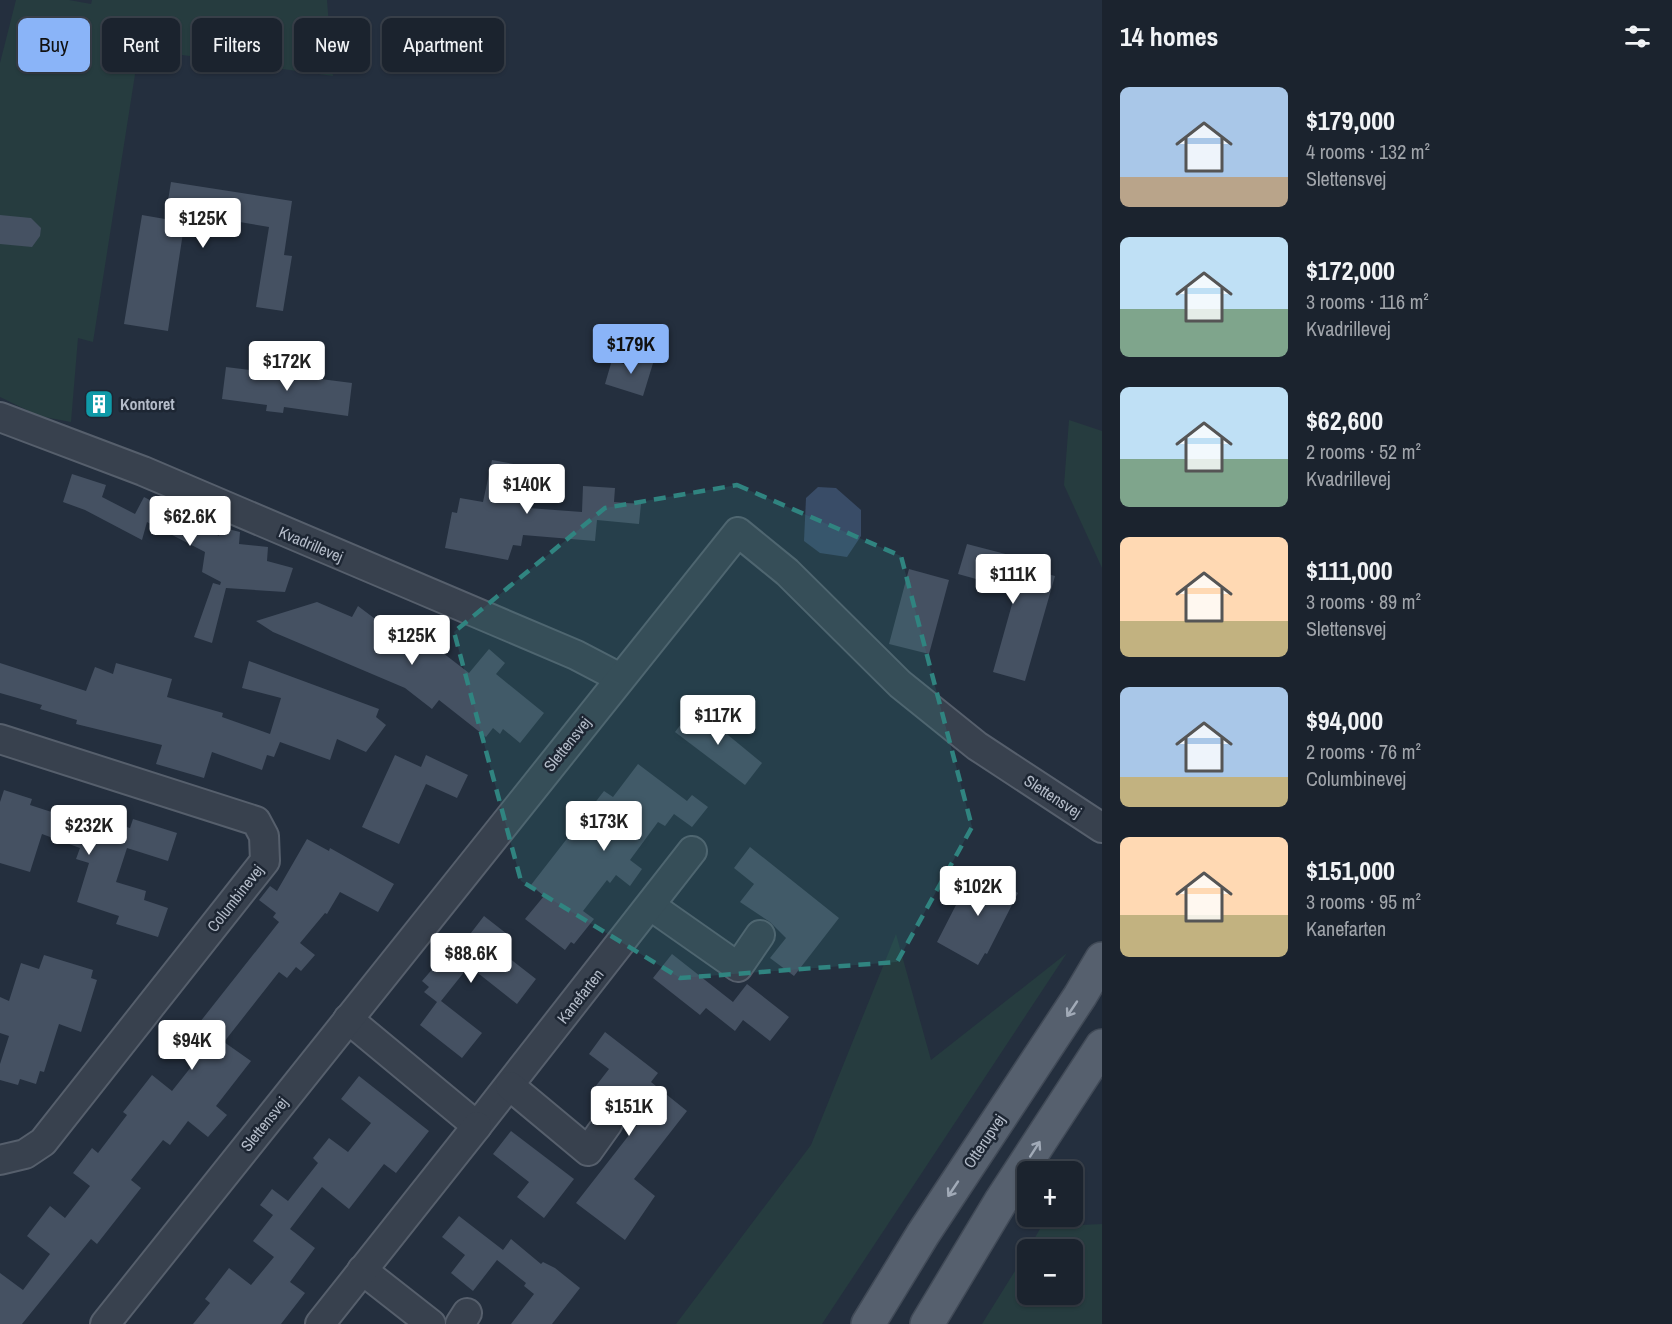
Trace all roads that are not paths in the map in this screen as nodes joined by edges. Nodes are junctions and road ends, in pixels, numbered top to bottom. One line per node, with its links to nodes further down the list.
1 (0, 417): 2 (street, Kvadrillevej)
2 (620, 678): 4 (street, Slettensvej); 9 (street, Slettensvej)
3 (0, 739): 14 (street, Columbinevej)
4 (1102, 828)
5 (693, 851): 6 (street, Kanefarten)
6 (651, 906): 7 (street); 11 (street, Kanefarten)
7 (760, 935)
8 (1102, 959): 15 (main road, Otterupvej, one-way to 15)
9 (348, 1019): 13 (street); 18 (street, Slettensvej)
10 (1102, 1046): 16 (main road, one-way to 10)
11 (510, 1086): 12 (street); 13 (street, Kanefarten)
12 (608, 1123)
13 (477, 1126): 17 (street, Kanefarten)
14 (0, 1160)
15 (923, 1234): 21 (main road); 22 (main road, Otterupvej)
16 (963, 1265): 23 (main road); 24 (main road)
17 (362, 1270): 19 (street, Kanefarten); 20 (street)
18 (105, 1324)
19 (320, 1324)
20 (431, 1324)
21 (853, 1324)
22 (868, 1324)
23 (927, 1324)
24 (932, 1324)

